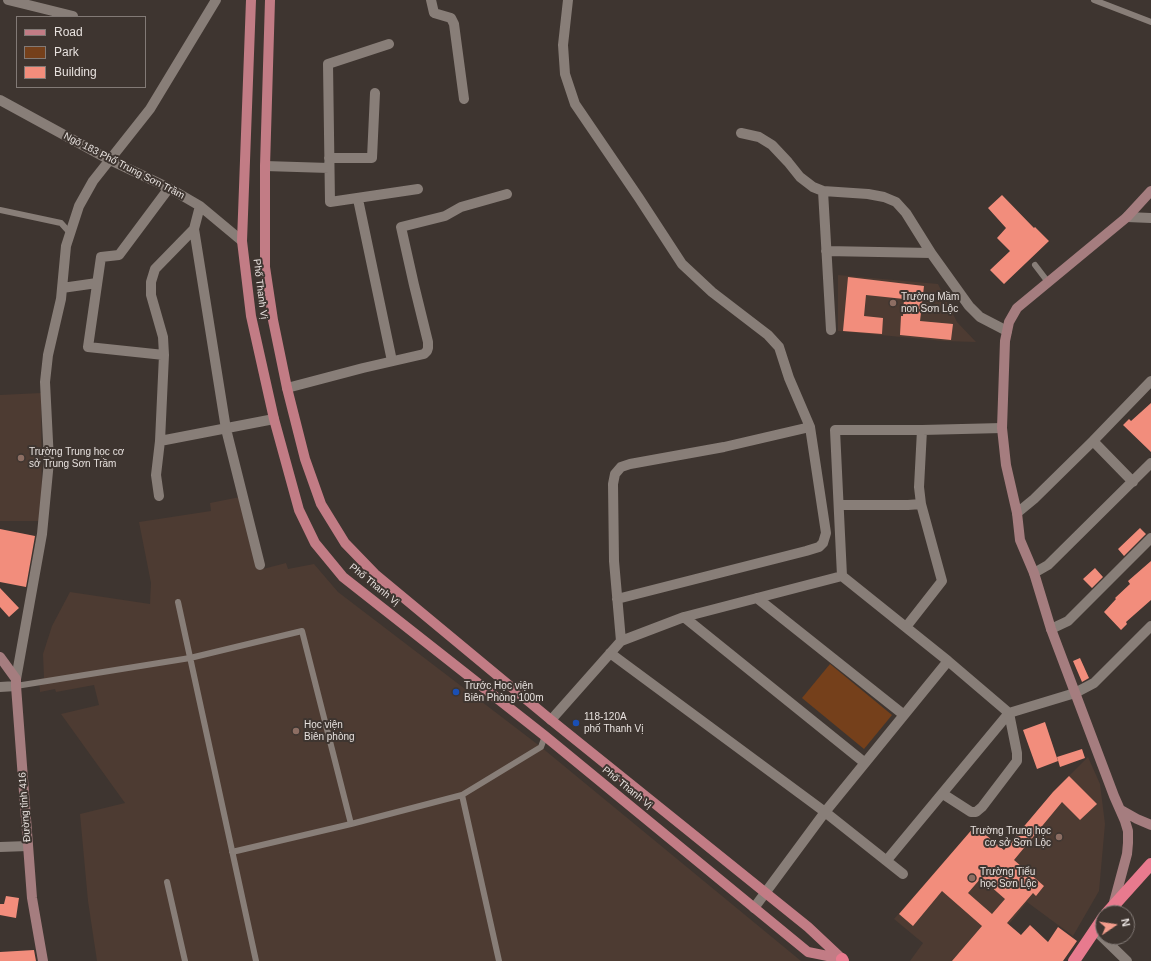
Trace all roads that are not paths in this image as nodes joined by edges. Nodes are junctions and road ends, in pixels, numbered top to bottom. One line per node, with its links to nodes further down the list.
1 (8, 0): 8 (street)
2 (216, 0): 15 (street)
3 (251, 0): 30 (main road, Phố Thanh Vị)
4 (270, 0): 17 (main road, Phố Thanh Vị)
5 (431, 0): 13 (street)
6 (568, 0): 44 (street)
7 (1094, 0): 9 (lane)
8 (73, 16)
9 (1151, 22)
10 (389, 44): 16 (street)
11 (375, 93): 16 (street)
12 (0, 100): 15 (street, Ngõ 183 Phố Trung Sơn Trầm)
13 (464, 100)
14 (741, 133): 21 (street)
15 (110, 160): 18 (street, Ngõ 183 Phố Trung Sơn Trầm); 29 (street)
16 (329, 163): 17 (street); 19 (street)
17 (265, 166): 42 (main road, Phố Thanh Vị)
18 (168, 188): 24 (street, Ngõ 183 Phố Trung Sơn Trầm); 35 (street)
19 (418, 189)
20 (1151, 190): 26 (street)
21 (823, 191): 31 (street); 32 (street)
22 (507, 194): 40 (street)
23 (359, 204): 40 (street)
24 (200, 206): 28 (street); 30 (street, Ngõ 183 Phố Trung Sơn Trầm)
25 (0, 210): 29 (lane)
26 (1127, 217): 27 (street); 34 (street)
27 (1151, 218)
28 (194, 229): 39 (street); 46 (street)
29 (70, 233): 36 (street)
30 (242, 241): 43 (main road, Phố Thanh Vị)
31 (826, 251): 32 (street); 37 (street)
32 (931, 253): 38 (street)
33 (1035, 265): 34 (lane)
34 (1048, 282): 38 (street)
35 (97, 283): 36 (street); 39 (street)
36 (62, 288): 72 (street)
37 (831, 330)
38 (1007, 331): 45 (street)
39 (164, 355): 48 (street)
40 (392, 361): 42 (street)
41 (1151, 381): 49 (street)
42 (288, 388): 77 (main road, Phố Thanh Vị)
43 (274, 420): 46 (street); 78 (main road, Phố Thanh Vị)
44 (810, 427): 61 (street); 61 (street)
45 (1002, 428): 47 (street); 55 (street)
46 (226, 429): 48 (street); 57 (street)
47 (922, 430): 53 (street); 54 (street)
48 (160, 441): 52 (street)
49 (1092, 441): 51 (street); 55 (street)
50 (1151, 463): 51 (street)
51 (1133, 482): 58 (street)
52 (159, 496)
53 (921, 504): 54 (street); 65 (street)
54 (839, 505): 59 (street)
55 (1018, 513): 58 (street)
56 (1151, 538): 66 (street)
57 (260, 565)
58 (1034, 573): 66 (street)
59 (842, 576): 60 (street); 65 (street)
60 (757, 598): 63 (street); 76 (street)
61 (616, 599): 67 (street)
62 (178, 602): 70 (lane)
63 (684, 617): 67 (street); 79 (street)
64 (1151, 626): 74 (street)
65 (906, 627): 71 (street)
66 (1051, 630): 74 (street)
67 (621, 641): 68 (street)
68 (610, 653): 77 (street); 83 (street)
69 (0, 657): 72 (street)
70 (190, 658): 72 (lane); 84 (lane); 88 (lane)
71 (948, 661): 75 (street); 76 (street)
72 (16, 682): 73 (street); 87 (street, Đường tỉnh 416)
73 (0, 687)
74 (1075, 693): 75 (street); 82 (street)
75 (1010, 713): 80 (street); 80 (street)
76 (904, 715): 79 (street)
77 (551, 720): 78 (main road); 93 (main road, Phố Thanh Vị)
78 (545, 736): 81 (lane); 96 (main road, Phố Thanh Vị)
79 (865, 762): 83 (street)
80 (943, 794): 89 (street)
81 (462, 795): 84 (lane); 103 (lane)
82 (1121, 810): 85 (street); 94 (street)
83 (825, 812): 89 (street); 93 (street)
84 (351, 824): 88 (lane)
85 (1151, 825)
86 (0, 846): 87 (street)
87 (28, 846): 100 (street, Đường tỉnh 416)
88 (232, 852): 102 (lane)
89 (887, 860): 91 (street)
90 (1151, 864): 95 (highway)
91 (903, 874)
92 (167, 882): 101 (lane)
93 (765, 893): 96 (street); 99 (main road, Phố Thanh Vị)
94 (1112, 905)
95 (1114, 905)
96 (754, 908): 99 (main road, Phố Thanh Vị)
97 (1095, 930): 104 (highway)
98 (1110, 945): 105 (street)
99 (843, 960)
100 (43, 961)
101 (185, 961)
102 (256, 961)
103 (499, 961)
104 (1074, 961)
105 (1126, 961)

